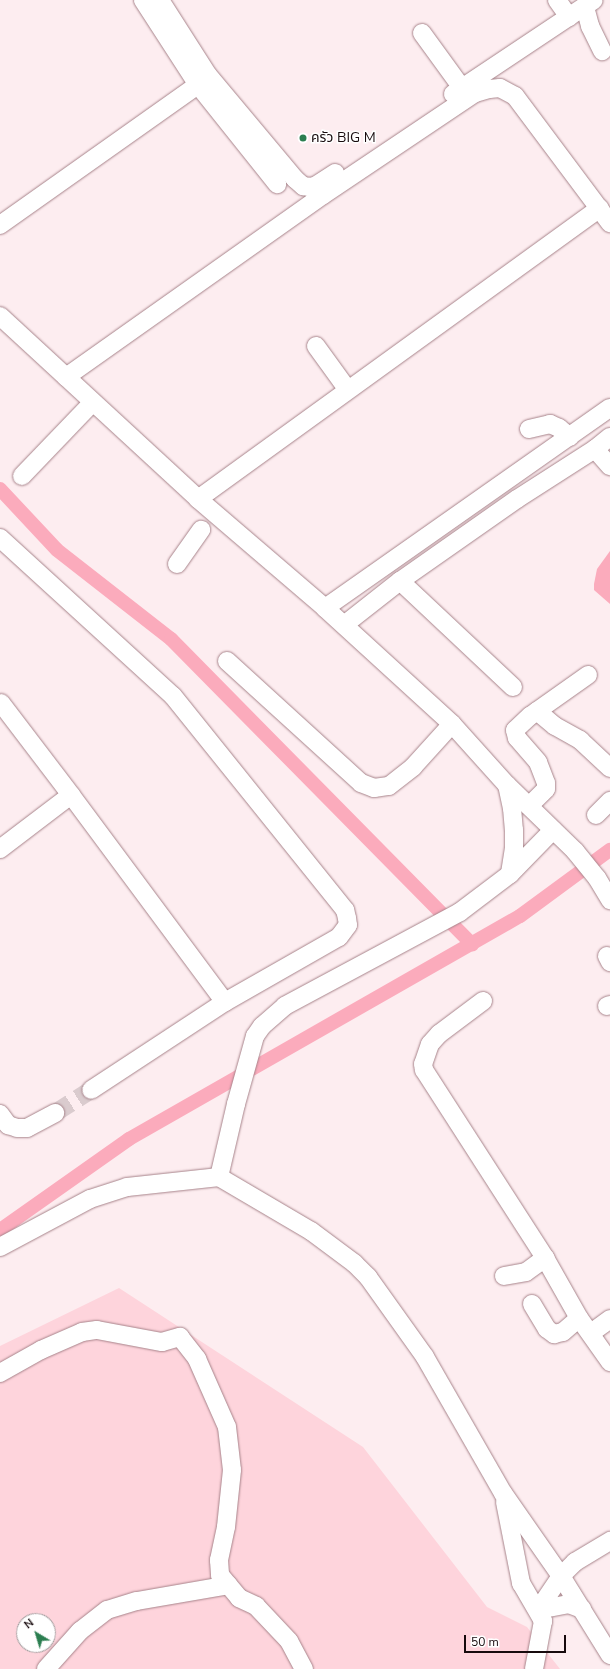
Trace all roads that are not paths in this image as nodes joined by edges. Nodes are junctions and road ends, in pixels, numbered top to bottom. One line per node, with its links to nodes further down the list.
1 (143, 0): 8 (street)
2 (160, 0): 9 (street)
3 (557, 0): 5 (street)
4 (590, 3): 5 (street); 7 (street)
5 (569, 17): 9 (street)
6 (422, 33): 9 (street)
7 (602, 51)
8 (198, 86): 10 (street); 12 (street)
9 (462, 88)
10 (277, 184)
11 (605, 215): 15 (street); 16 (street)
12 (0, 225)
13 (0, 316): 15 (street)
14 (316, 346): 16 (street)
15 (66, 378): 17 (street)
16 (348, 390): 25 (street)
17 (92, 403): 24 (street); 25 (street)
18 (610, 408): 20 (street)
19 (529, 429): 20 (street)
20 (570, 437): 30 (street)
21 (610, 437): 22 (street)
22 (595, 449): 23 (street); 29 (street)
23 (610, 466)
24 (22, 476)
25 (198, 499): 26 (street)
26 (209, 520): 28 (street); 30 (street)
27 (2, 544): 49 (street)
28 (177, 564)
29 (400, 581): 31 (street); 34 (street)
30 (325, 608): 31 (street)
31 (344, 625): 37 (street)
32 (227, 661): 37 (street)
33 (588, 675): 36 (street)
34 (512, 687)
35 (1, 703): 40 (street)
36 (537, 711): 38 (street); 42 (street)
37 (452, 724): 39 (street)
38 (610, 768)
39 (507, 785): 42 (street); 46 (street)
40 (71, 794): 45 (street); 49 (street)
41 (610, 801): 43 (street)
42 (528, 806): 44 (street)
43 (596, 815)
44 (553, 830): 46 (street); 47 (street)
45 (0, 849)
46 (510, 874): 53 (street)
47 (610, 900)
48 (483, 1000): 55 (street)
49 (225, 1002): 50 (street)
50 (91, 1090)
51 (55, 1113): 52 (street)
52 (0, 1114)
53 (219, 1177): 54 (street); 63 (street)
54 (0, 1247)
55 (545, 1258): 56 (street); 58 (street)
56 (504, 1276)
57 (532, 1304): 58 (street)
58 (579, 1318): 60 (street)
59 (610, 1319): 60 (street)
60 (591, 1333): 61 (street)
61 (610, 1362)
62 (0, 1373): 66 (street)
63 (503, 1493): 65 (street); 68 (street)
64 (610, 1541): 65 (street)
65 (561, 1576): 67 (street); 68 (street)
66 (228, 1586): 70 (street); 71 (street)
67 (582, 1609): 68 (street); 69 (street)
68 (541, 1615): 72 (street)
69 (610, 1655)
70 (46, 1669)
71 (304, 1669)
72 (534, 1669)

